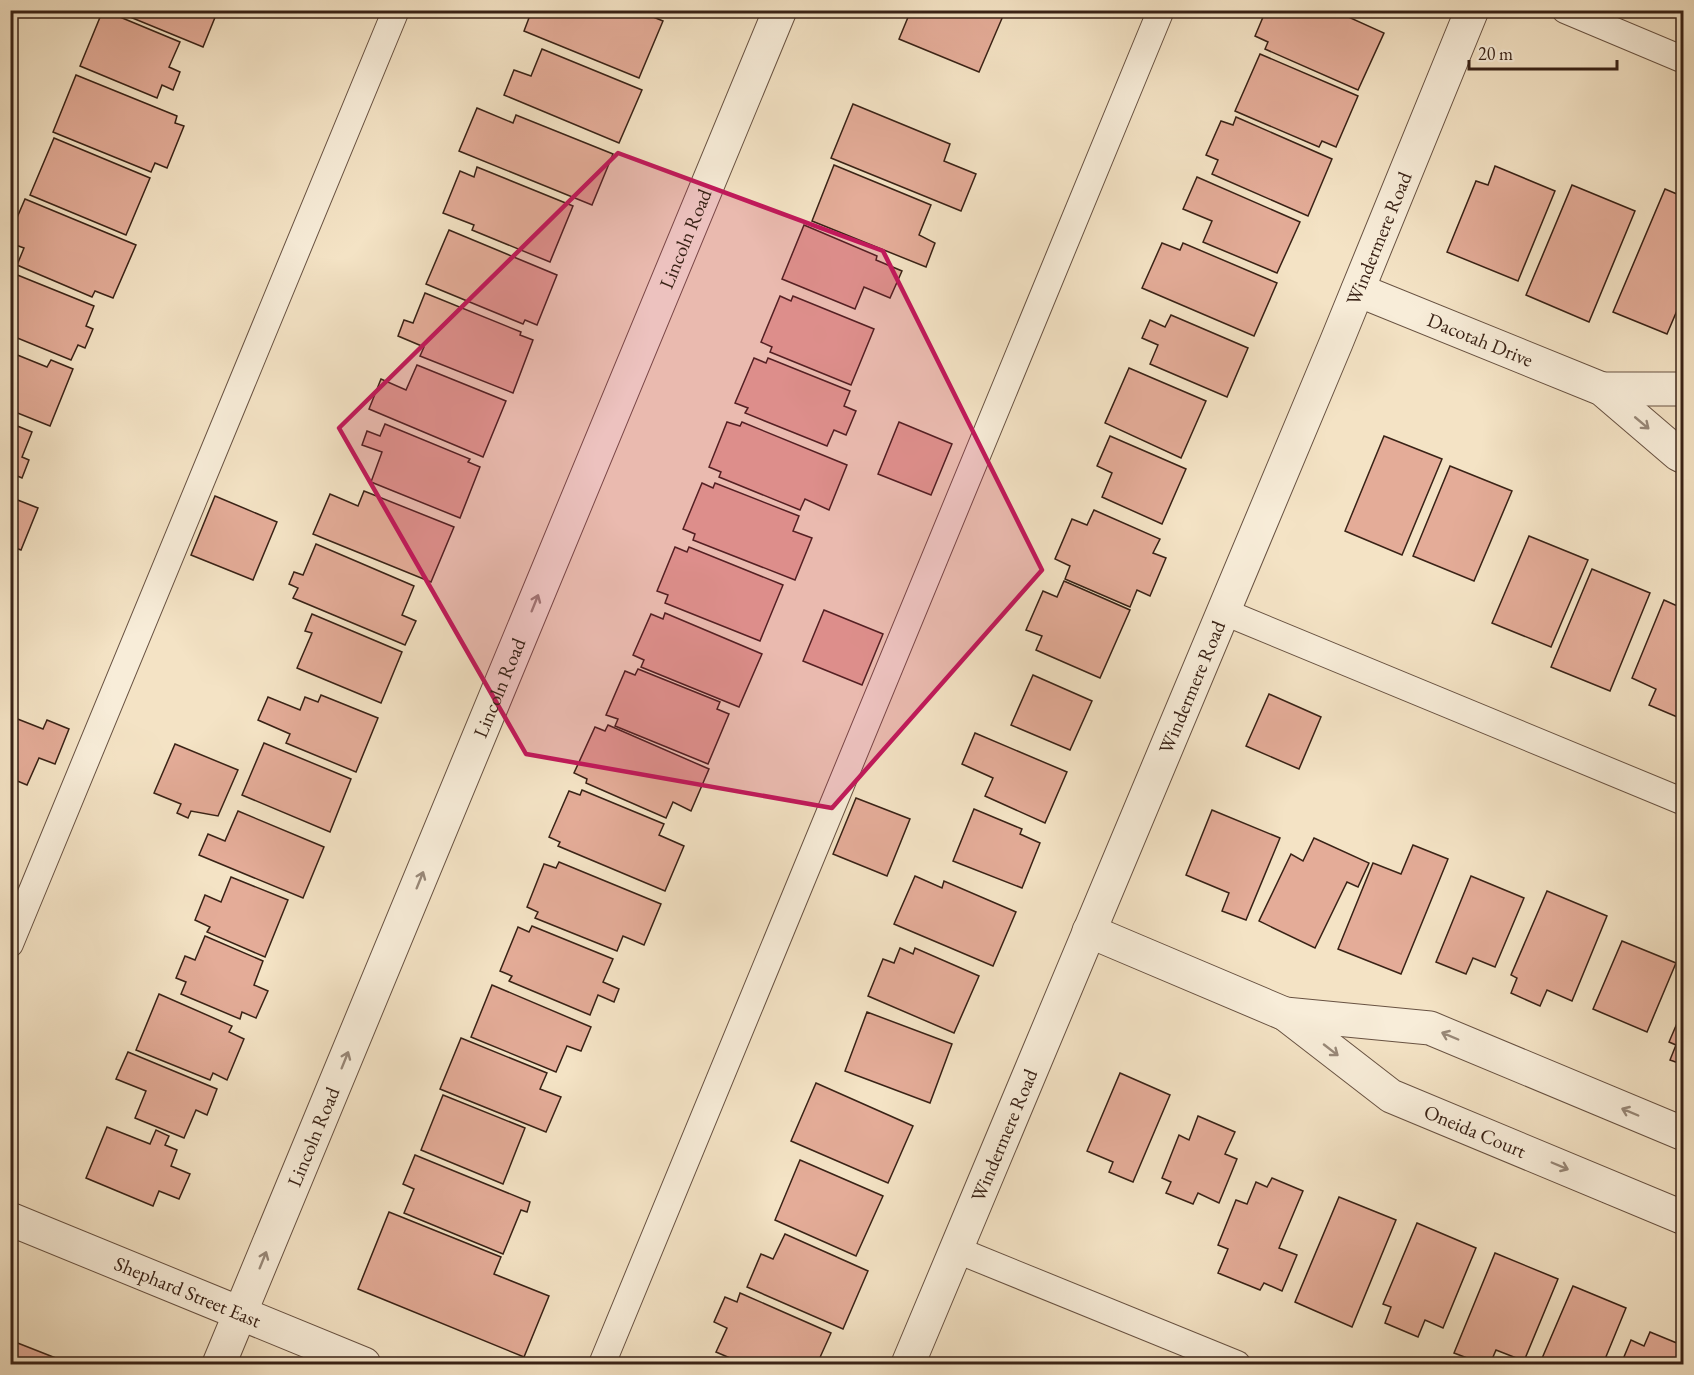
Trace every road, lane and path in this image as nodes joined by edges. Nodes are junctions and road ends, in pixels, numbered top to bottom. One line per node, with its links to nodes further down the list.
1 (396, 10): 14 (lane)
2 (780, 10): 20 (street, Lincoln Road, one-way to 2)
3 (1161, 10): 23 (lane)
4 (1472, 10): 7 (street, Windermere Road)
5 (1565, 10): 6 (lane)
6 (1683, 60)
7 (1358, 290): 8 (street, Dacotah Drive); 11 (street, Windermere Road)
8 (1602, 389): 9 (street, Dacotah Drive); 10 (street, Dacotah Drive, one-way to 10)
9 (1683, 389)
10 (1683, 457)
11 (1222, 611): 12 (lane); 13 (street, Windermere Road)
12 (1683, 802)
13 (1089, 931): 15 (street, Oneida Court); 19 (street, Windermere Road)
14 (10, 944)
15 (1285, 1014): 16 (street, Oneida Court, one-way to 15); 17 (street, Oneida Court, one-way to 17)
16 (1683, 1134)
17 (1683, 1218)
18 (10, 1219): 20 (street, Shephard Street East)
19 (957, 1250): 24 (street, Windermere Road); 25 (lane)
20 (240, 1314): 21 (street, Lincoln Road); 22 (street, Shephard Street East)
21 (219, 1365)
22 (364, 1365)
23 (602, 1365)
24 (908, 1365)
25 (1237, 1365)

